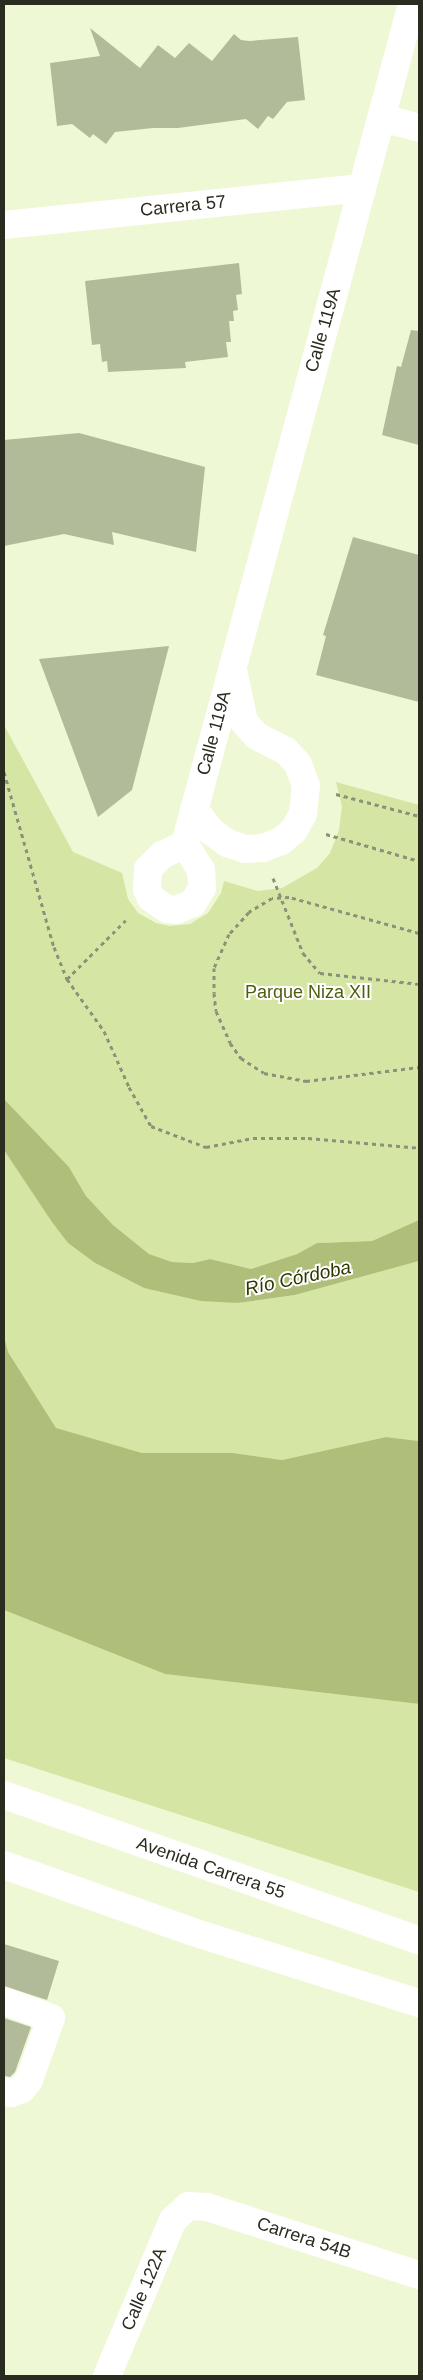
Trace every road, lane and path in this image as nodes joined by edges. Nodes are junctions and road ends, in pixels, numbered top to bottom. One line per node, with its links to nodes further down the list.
1 (412, 4): 2 (street, Calle 119A)
2 (382, 118): 3 (street); 4 (street, Calle 119A)
3 (419, 128)
4 (362, 188): 5 (street, Carrera 57); 6 (street, Calle 119A)
5 (4, 225)
6 (234, 657): 8 (street, Calle 119A); 9 (street, Calle 119A)
7 (4, 772): 18 (path)
8 (306, 786): 9 (street, Calle 119A); 10 (path)
9 (194, 809): 12 (street, Calle 119A)
10 (419, 816)
11 (318, 832): 13 (path)
12 (185, 844)
13 (419, 861)
14 (270, 868): 15 (path)
15 (278, 897): 17 (path); 19 (path); 20 (path)
16 (126, 920): 18 (path)
17 (419, 933)
18 (68, 979): 21 (path)
19 (419, 984)
20 (419, 1067)
21 (419, 1148)
22 (4, 1795): 24 (street, Avenida Carrera 55)
23 (4, 1865): 26 (street)
24 (419, 1940)
25 (4, 2001): 27 (street)
26 (419, 2003)
27 (4, 2090)
28 (188, 2206): 29 (street, Carrera 54B); 30 (street, Calle 122A)
29 (419, 2275)
30 (107, 2376)

